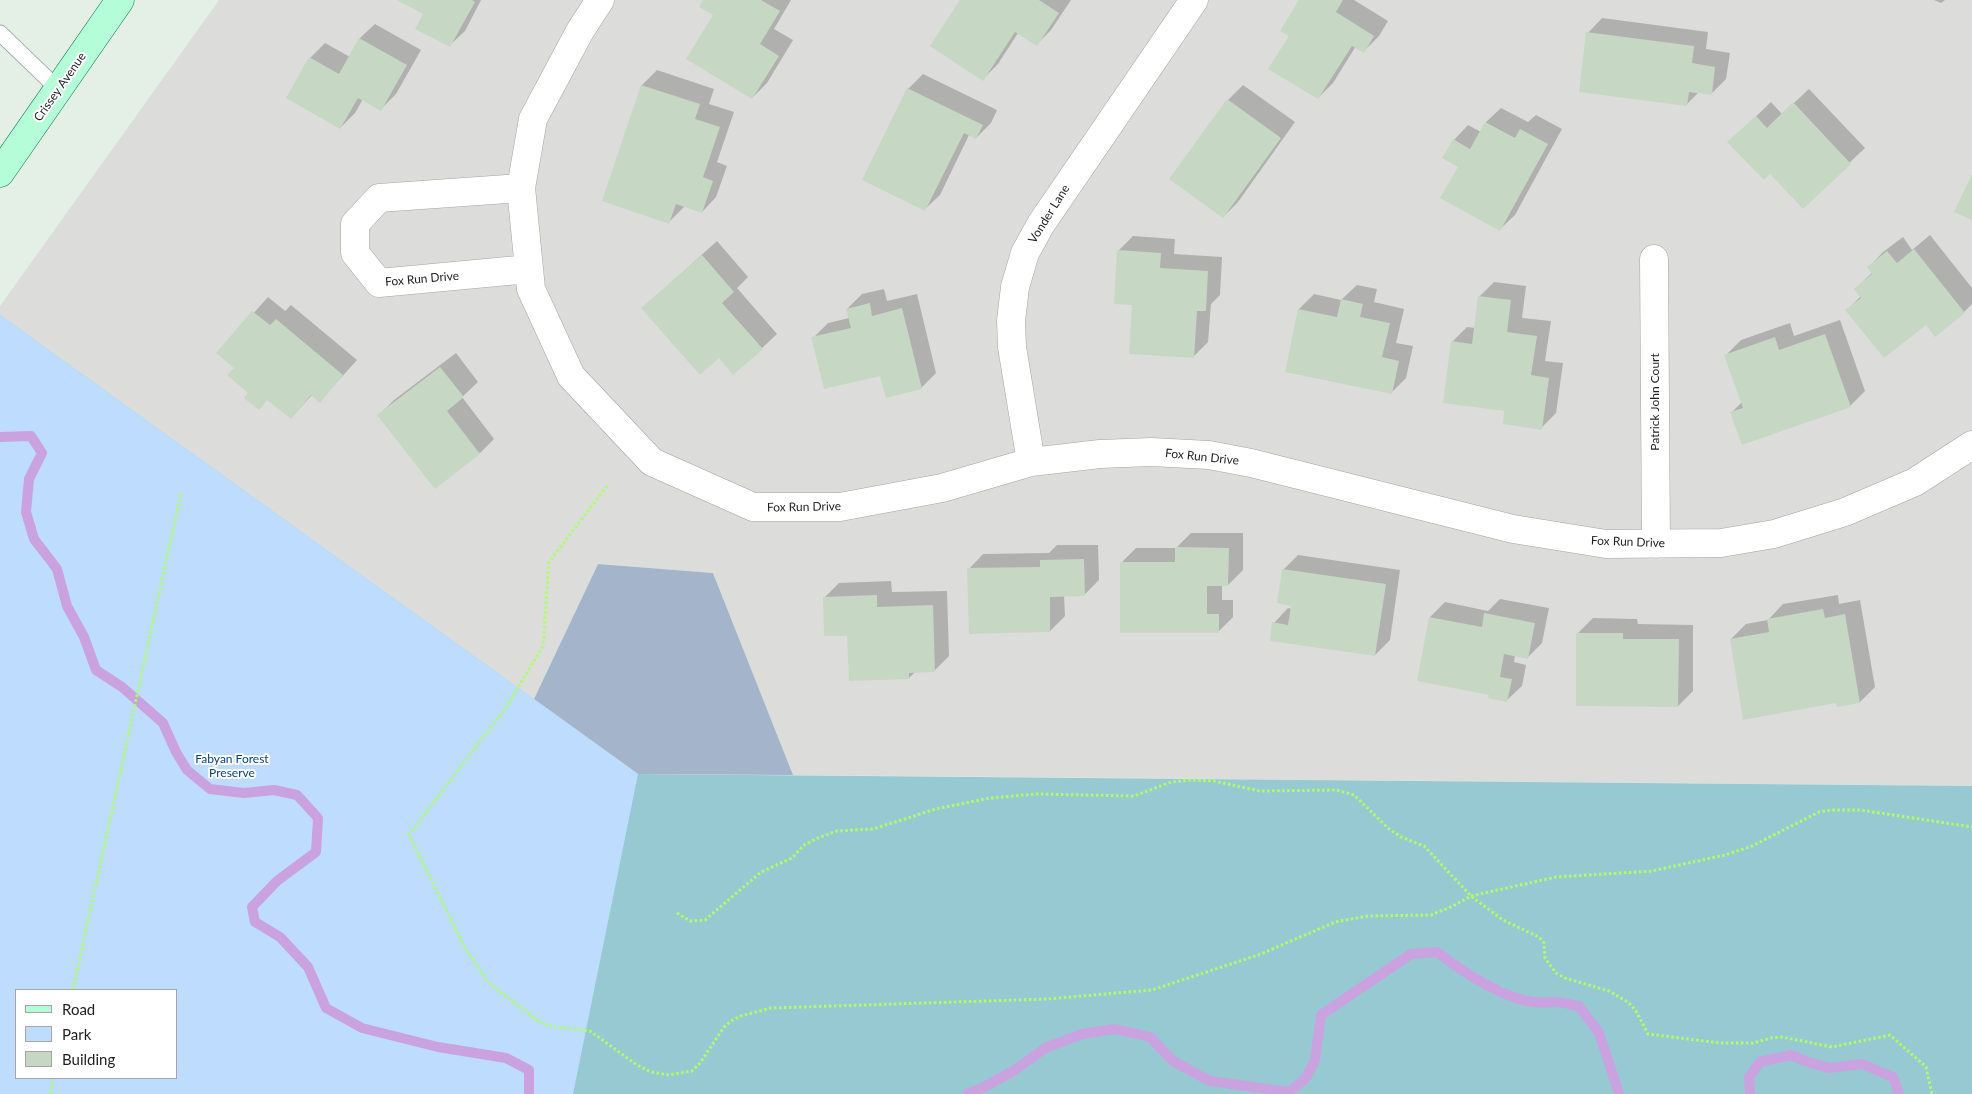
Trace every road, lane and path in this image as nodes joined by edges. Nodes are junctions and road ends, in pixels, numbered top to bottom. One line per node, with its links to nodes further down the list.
1 (120, 0): 5 (main road, Crissey Avenue)
2 (600, 0): 7 (street, Fox Run Drive)
3 (1194, 0): 11 (street, Vonder Lane)
4 (0, 33): 5 (lane)
5 (58, 90): 6 (main road, Crissey Avenue)
6 (0, 173)
7 (521, 188): 9 (street, Fox Run Drive); 9 (street, Fox Run Drive)
8 (1654, 259): 14 (street, Patrick John Court)
9 (529, 269): 11 (street, Fox Run Drive)
10 (1972, 445): 14 (street, Fox Run Drive)
11 (1031, 462): 14 (street, Fox Run Drive)
12 (607, 486): 16 (path)
13 (181, 493): 18 (path)
14 (1656, 544)
15 (1972, 827): 16 (path)
16 (1471, 896): 17 (path); 21 (path)
17 (677, 913)
18 (73, 989)
19 (54, 1079): 20 (path)
20 (50, 1094)
21 (1932, 1094)

